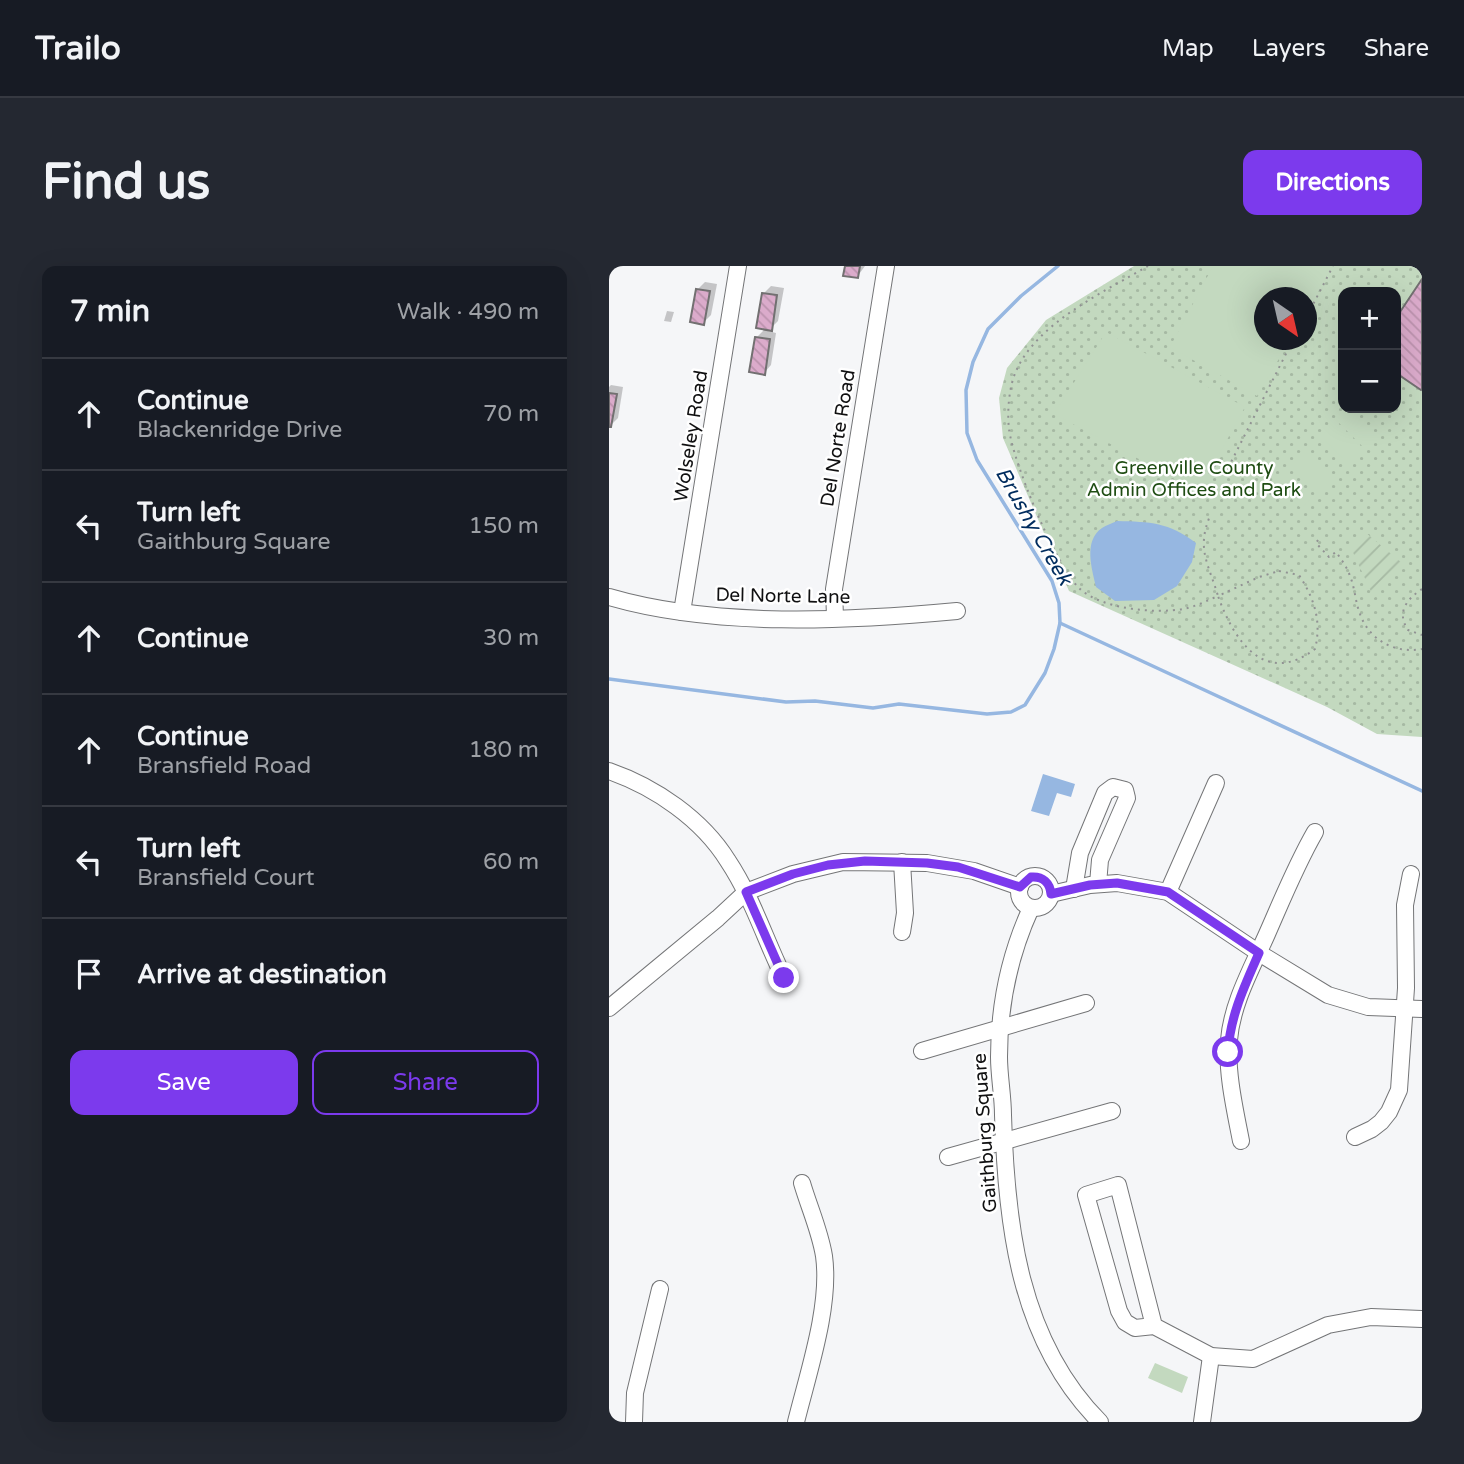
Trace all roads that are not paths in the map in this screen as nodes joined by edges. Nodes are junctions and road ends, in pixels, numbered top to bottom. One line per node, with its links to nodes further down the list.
1 (738, 266): 5 (street, Wolseley Road)
2 (886, 266): 6 (street, Del Norte Road)
3 (609, 597): 5 (street, Del Norte Lane)
4 (957, 611): 6 (street, Del Norte Lane)
5 (682, 612): 6 (street, Del Norte Lane)
6 (835, 617)
7 (609, 771): 15 (street)
8 (1216, 783): 16 (street)
9 (1315, 832): 20 (street)
10 (902, 863): 13 (street); 15 (street); 19 (street)
11 (1411, 874): 24 (street)
12 (1098, 884): 14 (street); 14 (street); 16 (street)
13 (1020, 887): 17 (street); 18 (street)
14 (1074, 888): 17 (street)
15 (746, 892): 21 (street); 23 (street)
16 (1168, 892): 20 (street)
17 (1051, 894): 18 (street)
18 (1031, 908): 26 (street, Gaithburg Square)
19 (902, 932)
20 (1259, 953): 24 (street); 31 (street)
21 (784, 978)
22 (1086, 1003): 26 (street)
23 (609, 1008)
24 (1404, 1009): 25 (street); 29 (street)
25 (1422, 1009)
26 (1000, 1029): 27 (street); 30 (street, Gaithburg Square)
27 (922, 1051)
28 (1112, 1111): 30 (street)
29 (1355, 1138)
30 (1003, 1140): 32 (street); 40 (street, Gaithburg Square)
31 (1241, 1141)
32 (949, 1157)
33 (801, 1183): 39 (street)
34 (660, 1289): 38 (street)
35 (1422, 1319): 37 (street)
36 (1154, 1326): 36 (street); 37 (street)
37 (1211, 1356): 41 (street)
38 (634, 1422)
39 (796, 1422)
40 (1100, 1422)
41 (1202, 1422)

